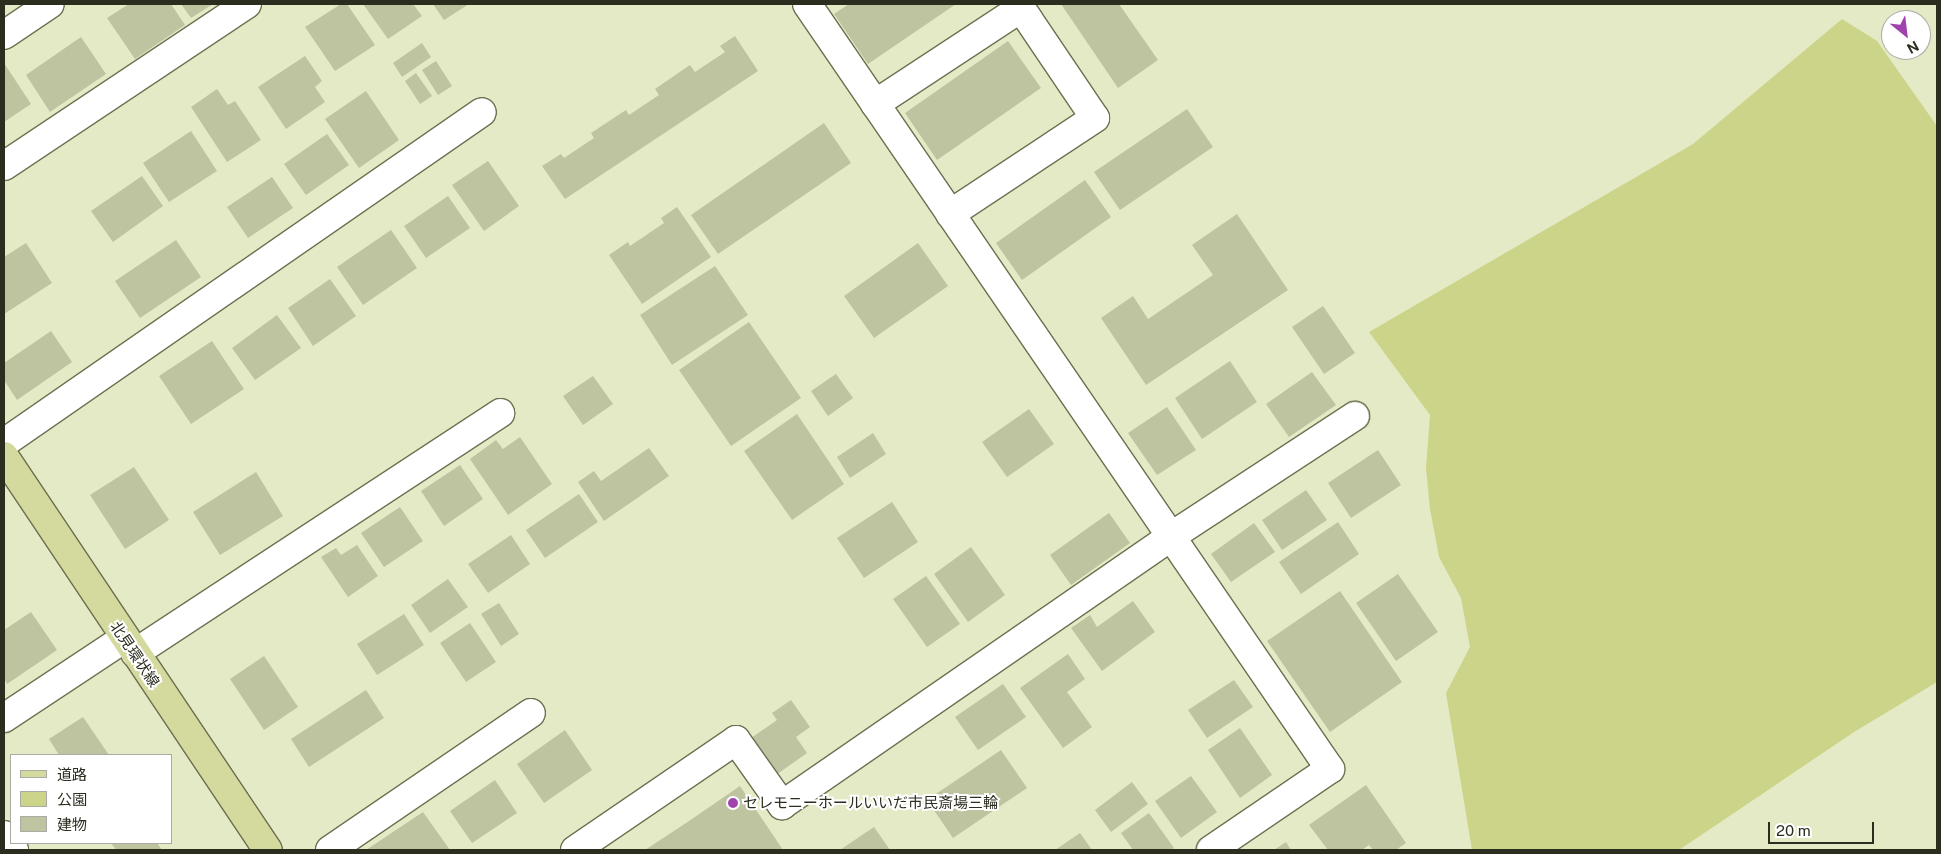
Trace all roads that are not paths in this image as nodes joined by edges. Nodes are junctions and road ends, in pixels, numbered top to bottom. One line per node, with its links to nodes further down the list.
1 (50, 4): 5 (street)
2 (247, 4): 8 (street)
3 (810, 5): 6 (street)
4 (1019, 6): 6 (street); 9 (street)
5 (4, 35)
6 (875, 104): 9 (street)
7 (482, 112): 12 (street)
8 (4, 166)
9 (950, 214): 14 (street)
10 (500, 413): 15 (street)
11 (1355, 416): 14 (street)
12 (4, 443)
13 (4, 456): 15 (main road, 北見環状線)
14 (1170, 537): 22 (street); 23 (street)
15 (130, 646): 17 (street); 20 (main road, 北見環状線)
16 (531, 713): 21 (street)
17 (4, 718)
18 (4, 836): 19 (street)
19 (14, 850)
20 (268, 850)
21 (330, 850)
22 (575, 850)
23 (1211, 850)

